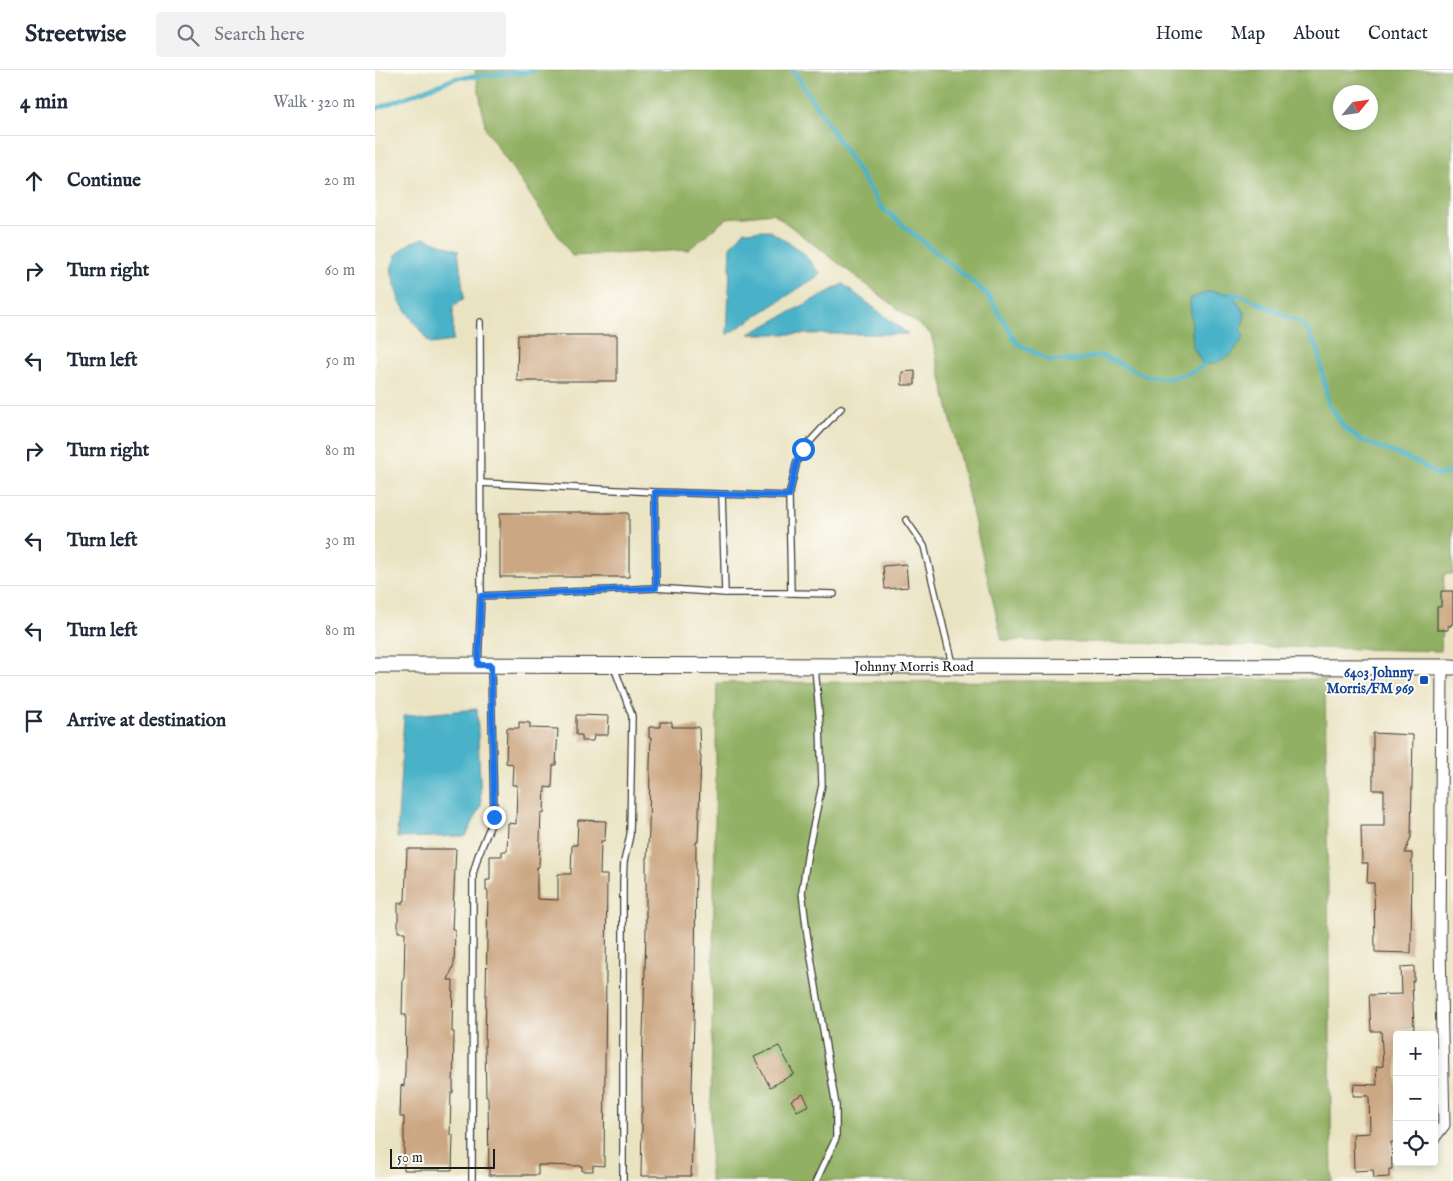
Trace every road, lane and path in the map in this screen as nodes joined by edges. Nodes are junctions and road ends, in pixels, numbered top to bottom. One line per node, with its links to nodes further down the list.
1 (480, 322): 3 (lane)
2 (841, 408): 6 (lane)
3 (481, 483): 4 (lane); 12 (lane)
4 (655, 492): 5 (lane); 8 (lane)
5 (723, 494): 6 (lane); 9 (lane)
6 (789, 496): 10 (lane)
7 (906, 520): 17 (lane)
8 (656, 588): 9 (lane); 12 (lane)
9 (725, 593): 10 (lane)
10 (791, 593): 11 (lane)
11 (834, 594)
12 (481, 596): 14 (lane)
13 (375, 665): 14 (street, Johnny Morris Road)
14 (485, 665): 15 (street, Johnny Morris Road); 20 (lane)
15 (613, 665): 16 (street, Johnny Morris Road); 21 (lane)
16 (815, 666): 17 (street, Johnny Morris Road); 22 (lane)
17 (952, 666): 18 (street, Johnny Morris Road)
18 (1448, 667): 19 (street)
19 (1438, 1133)
20 (472, 1181)
21 (623, 1181)
22 (816, 1181)

